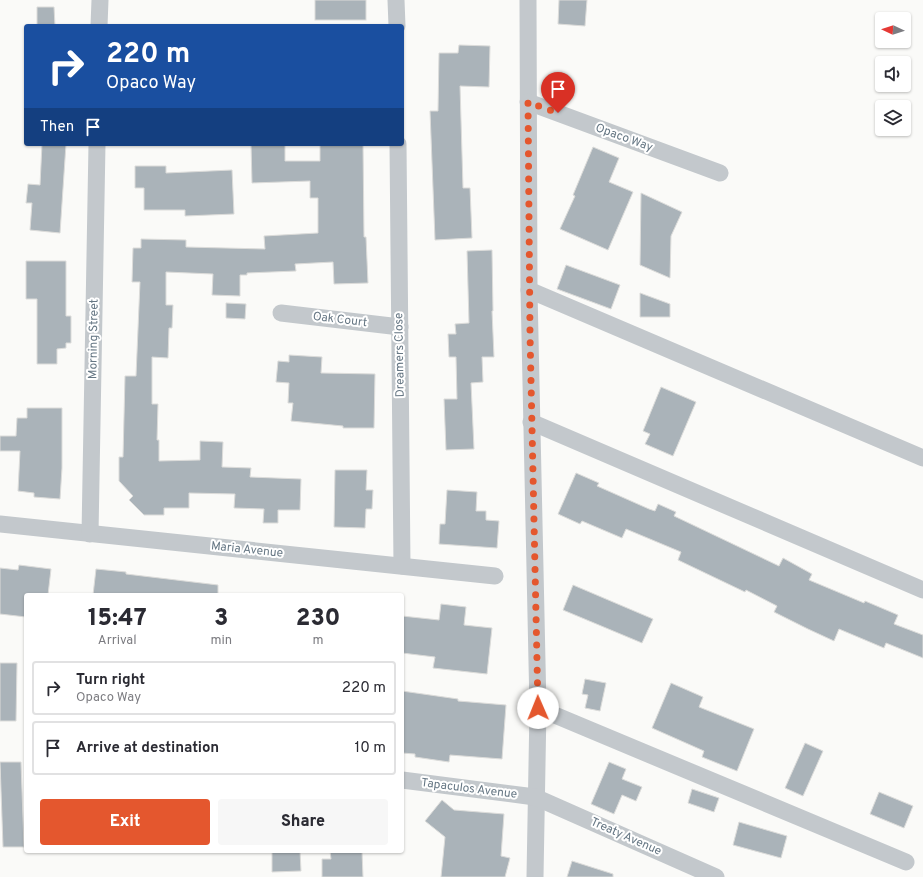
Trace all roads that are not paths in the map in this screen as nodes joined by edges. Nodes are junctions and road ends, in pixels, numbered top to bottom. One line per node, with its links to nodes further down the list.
1 (100, 0): 4 (street)
2 (396, 0): 5 (street)
3 (528, 0): 6 (street)
4 (99, 24)
5 (397, 24)
6 (528, 102): 9 (street, Opaco Way); 10 (street)
7 (97, 146): 16 (street, Morning Street)
8 (398, 146): 12 (street, Dreamers Close)
9 (720, 173)
10 (529, 290): 13 (street); 14 (street)
11 (281, 313): 12 (street, Oak Court)
12 (400, 327): 17 (street, Dreamers Close)
13 (531, 422): 19 (street); 20 (street)
14 (923, 458)
15 (0, 524): 16 (street, Maria Avenue)
16 (90, 534): 17 (street, Maria Avenue)
17 (402, 566): 18 (street, Maria Avenue)
18 (495, 576)
19 (923, 590)
20 (538, 708): 22 (street); 23 (street)
21 (404, 780): 22 (street, Tapaculos Avenue)
22 (536, 797): 24 (street); 25 (street, Treaty Avenue)
23 (906, 862)
24 (535, 877)
25 (716, 877)

